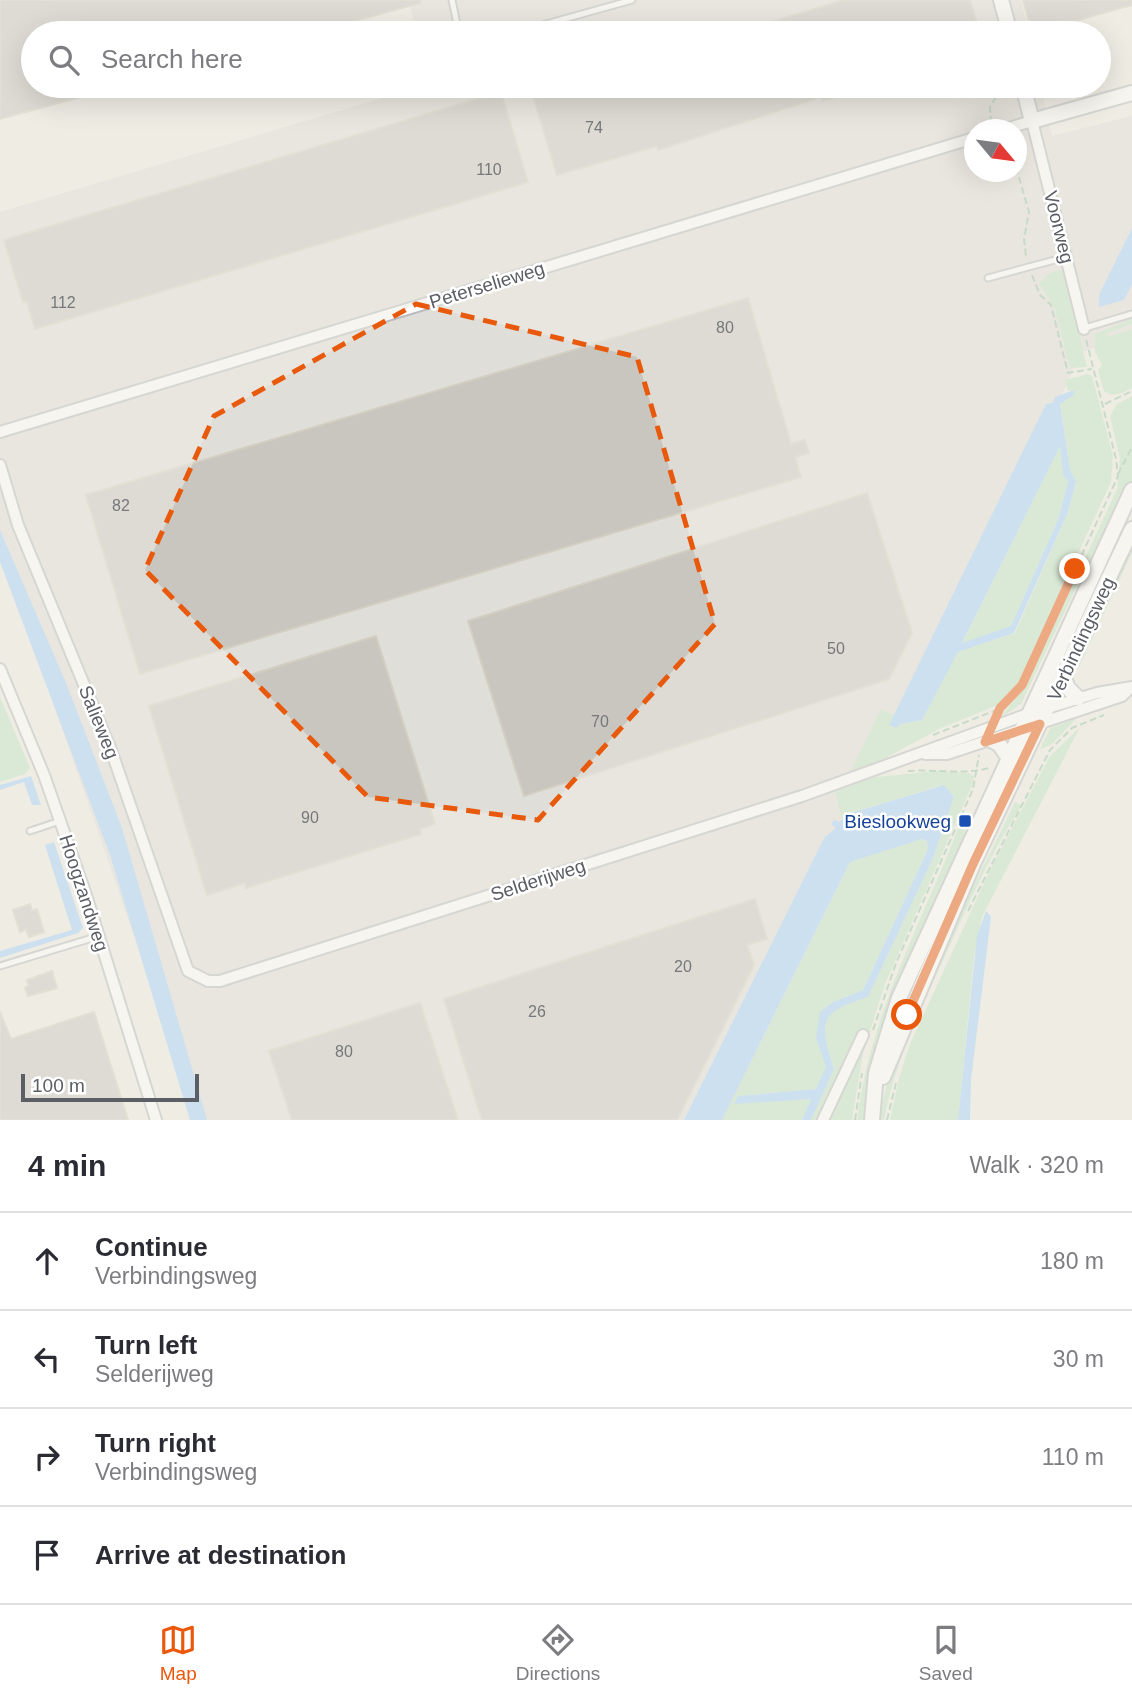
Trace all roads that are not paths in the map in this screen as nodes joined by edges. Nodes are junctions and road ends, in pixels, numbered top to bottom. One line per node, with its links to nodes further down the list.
1 (452, 0): 4 (lane)
2 (632, 0): 5 (lane)
3 (1001, 0): 6 (street)
4 (456, 21)
5 (557, 21)
6 (1007, 21)
7 (1132, 93): 9 (street)
8 (1026, 98): 9 (street, Voorweg)
9 (1032, 121): 10 (street); 12 (street, Voorweg)
10 (1027, 122)
11 (964, 141): 16 (street, Peterselieweg)
12 (1066, 257): 13 (lane); 15 (street, Voorweg)
13 (988, 278)
14 (1132, 314): 15 (lane)
15 (1084, 329)
16 (0, 432)
17 (0, 465): 35 (street, Salieweg)
18 (1132, 490): 25 (street, Verbindingsweg)
19 (1132, 529): 21 (street, Verbindingsweg)
20 (0, 669): 31 (street, Hoogzandweg)
21 (1063, 677): 23 (street); 24 (street, Verbindingsweg)
22 (1131, 688): 23 (street); 26 (street)
23 (1078, 698): 24 (street)
24 (1049, 708): 25 (street, Selderijweg); 26 (street, Verbindingsweg)
25 (1028, 714): 27 (street, Verbindingsweg); 28 (street, Selderijweg)
26 (1040, 724): 27 (street, Selderijweg); 37 (street, Verbindingsweg)
27 (1021, 730): 28 (street, Selderijweg); 30 (street, Verbindingsweg)
28 (989, 736): 29 (street, Selderijweg); 29 (street, Selderijweg); 30 (street)
29 (922, 754): 35 (street, Selderijweg)
30 (1008, 757): 37 (street, Verbindingsweg)
31 (60, 821): 32 (lane); 33 (street, Hoogzandweg)
32 (30, 831)
33 (99, 936): 34 (lane); 38 (street, Hoogzandweg)
34 (0, 967)
35 (197, 977)
36 (863, 1035): 39 (street)
37 (876, 1095): 40 (street, Verbindingsweg)
38 (156, 1120)
39 (823, 1120)
40 (872, 1120)

